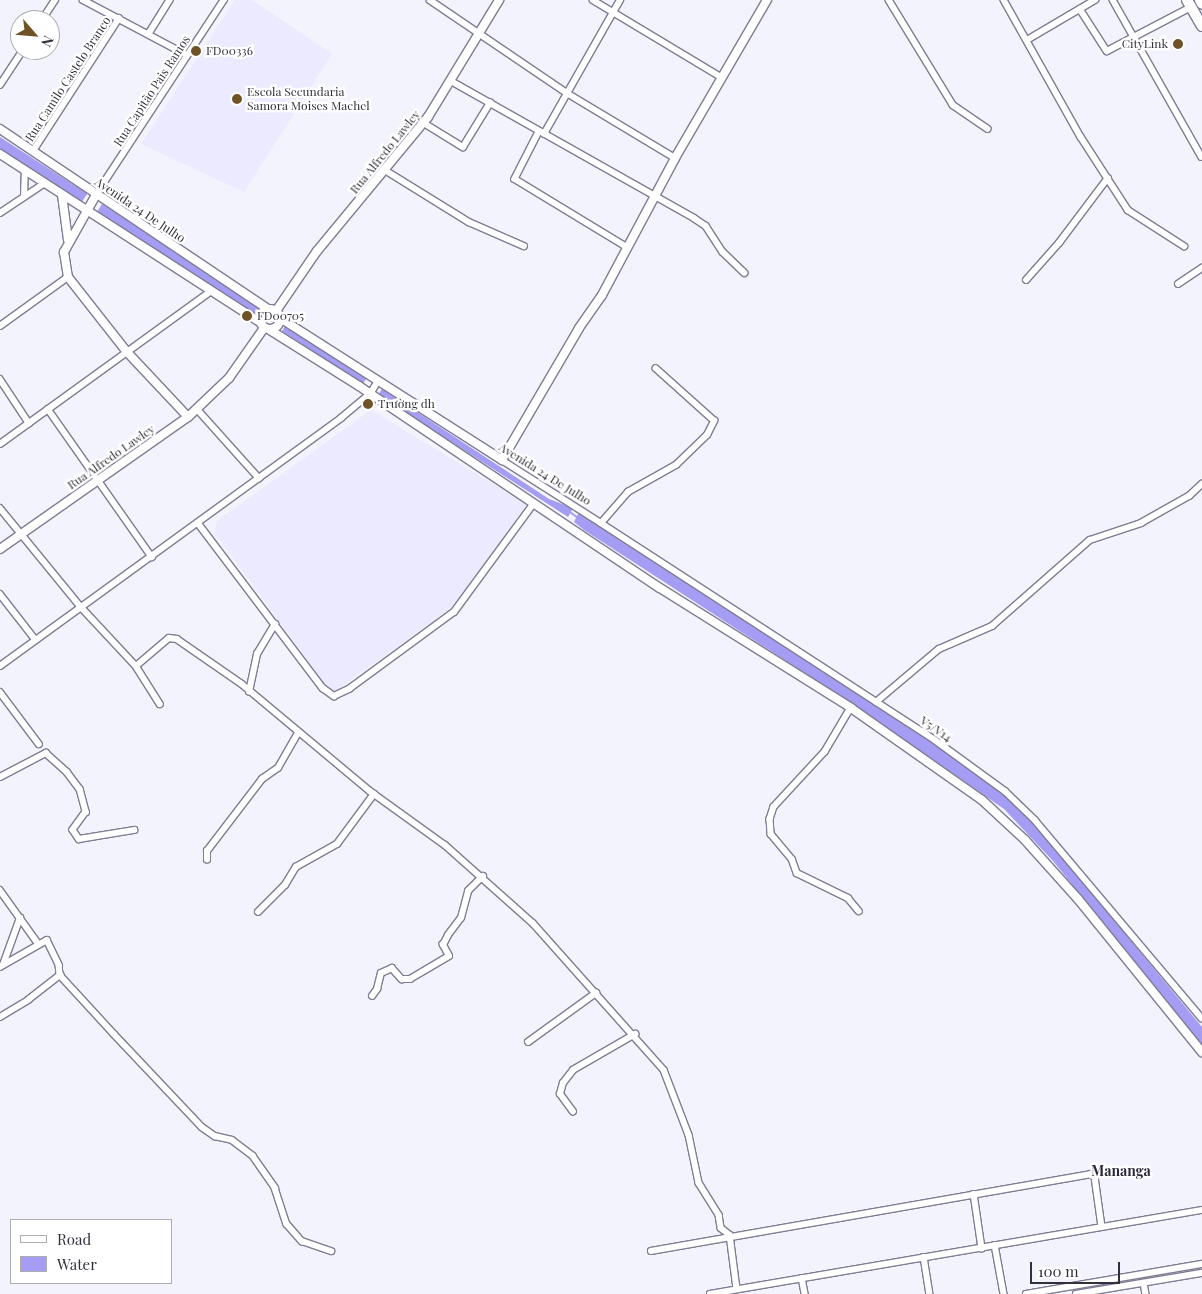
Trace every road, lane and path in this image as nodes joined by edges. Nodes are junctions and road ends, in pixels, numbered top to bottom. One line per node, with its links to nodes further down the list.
1 (83, 0): 18 (street)
2 (170, 0): 20 (street)
3 (224, 0): 24 (street, Rua Capitão Pais Ramos)
4 (430, 0): 21 (street)
5 (499, 0): 21 (street, Rua Alfredo Lawley)
6 (593, 0): 17 (street)
7 (620, 0): 17 (street)
8 (889, 0): 33 (street)
9 (1004, 0): 23 (street)
10 (1095, 0): 16 (street)
11 (1112, 0): 22 (street)
12 (1200, 0): 15 (highway)
13 (764, 1): 26 (street)
14 (1189, 3): 19 (highway); 22 (street)
15 (1202, 4)
16 (1080, 9): 22 (street); 23 (street)
17 (613, 12): 26 (street); 29 (street)
18 (119, 18): 20 (street); 35 (street, Rua Camilo Castelo Branco)
19 (1202, 26)
20 (149, 33): 24 (street)
21 (478, 35): 27 (street, Rua Alfredo Lawley); 29 (street)
22 (1134, 36): 38 (street)
23 (1027, 40): 41 (street)
24 (187, 55): 43 (street, Rua Capitão Pais Ramos)
25 (16, 60): 28 (street)
26 (721, 77): 37 (street)
27 (451, 81): 30 (street); 31 (street, Rua Alfredo Lawley)
28 (0, 85)
29 (568, 93): 34 (street); 37 (street)
30 (490, 103): 31 (street); 34 (street)
31 (424, 123): 40 (street, Rua Alfredo Lawley)
32 (0, 129): 35 (street, Avenida 24 De Julho)
33 (988, 129)
34 (542, 133): 46 (street); 52 (street)
35 (33, 151): 43 (street, Avenida 24 De Julho)
36 (0, 154): 39 (street)
37 (675, 158): 46 (street)
38 (1202, 158)
39 (25, 170): 42 (street); 45 (street)
40 (385, 170): 50 (street); 59 (street, Rua Alfredo Lawley)
41 (1108, 178): 51 (street); 56 (street)
42 (45, 183): 44 (street); 45 (street)
43 (96, 193): 47 (street); 59 (street, Avenida 24 De Julho)
44 (62, 195): 47 (street); 49 (street)
45 (24, 196): 48 (street)
46 (654, 196): 52 (street); 54 (street)
47 (86, 211): 49 (street); 58 (street)
48 (0, 213)
49 (68, 240): 55 (street)
50 (524, 246)
51 (1184, 246)
52 (627, 247): 72 (street)
53 (1202, 268): 57 (street)
54 (744, 273)
55 (68, 277): 60 (street); 62 (street)
56 (1026, 280)
57 (1178, 284)
58 (210, 292): 61 (street); 62 (street)
59 (275, 313): 61 (street); 61 (street); 65 (street, Avenida 24 De Julho)
60 (0, 326)
61 (265, 327): 66 (street); 68 (street, Rua Alfredo Lawley)
62 (127, 352): 67 (street); 69 (street)
63 (656, 368): 79 (street)
64 (0, 379): 70 (street)
65 (378, 381): 66 (street); 72 (street, Avenida 24 De Julho)
66 (370, 394): 73 (street); 76 (street)
67 (48, 409): 70 (street); 74 (street)
68 (196, 409): 69 (street, Rua Alfredo Lawley); 73 (street)
69 (188, 417): 74 (street, Rua Alfredo Lawley)
70 (29, 423): 71 (street)
71 (0, 444)
72 (502, 460): 79 (street, Avenida 24 De Julho)
73 (259, 478): 78 (street)
74 (97, 481): 80 (street, Rua Alfredo Lawley); 82 (street)
75 (1202, 484): 91 (street)
76 (534, 503): 85 (street); 93 (street)
77 (0, 508): 80 (street)
78 (198, 523): 82 (street); 85 (street)
79 (601, 523): 91 (street, V5/V14)
80 (20, 535): 81 (street, Rua Alfredo Lawley); 84 (street)
81 (0, 549)
82 (152, 556): 84 (street)
83 (0, 594): 86 (street)
84 (81, 607): 86 (street); 88 (street)
85 (275, 624): 90 (street)
86 (36, 639): 87 (street)
87 (0, 666)
88 (136, 666): 90 (street); 92 (street)
89 (0, 692): 95 (street)
90 (249, 692): 94 (street)
91 (876, 702): 111 (street, V5/V14)
92 (160, 704)
93 (851, 708): 102 (street); 114 (street)
94 (298, 733): 97 (street); 99 (street)
95 (39, 744)
96 (0, 777): 98 (street)
97 (374, 794): 100 (street); 103 (street)
98 (134, 830)
99 (207, 860)
100 (483, 876): 108 (street); 109 (street)
101 (0, 890): 104 (street)
102 (859, 911)
103 (258, 912)
104 (20, 918): 105 (street); 106 (street)
105 (38, 943): 106 (street); 107 (street)
106 (1, 966)
107 (60, 975): 110 (street); 123 (street)
108 (596, 993): 112 (street); 113 (street)
109 (372, 996)
110 (0, 1017)
111 (1202, 1018)
112 (634, 1034): 115 (street); 119 (street)
113 (528, 1042)
114 (1202, 1052)
115 (573, 1112)
116 (974, 1194): 118 (street); 119 (street); 121 (street)
117 (1202, 1210): 118 (street)
118 (1102, 1227): 120 (street)
119 (730, 1235): 122 (street); 129 (street)
120 (995, 1246): 121 (street); 134 (street)
121 (982, 1248): 124 (street)
122 (651, 1251)
123 (331, 1252)
124 (924, 1257): 127 (street); 133 (street)
125 (1202, 1264): 130 (street)
126 (1202, 1273): 128 (street)
127 (802, 1278): 129 (street); 132 (street)
128 (1144, 1283): 136 (street); 137 (street)
129 (737, 1289): 131 (street)
130 (1058, 1291): 135 (street)
131 (710, 1294)
132 (805, 1294)
133 (930, 1294)
134 (1004, 1294)
135 (1026, 1294)
136 (1076, 1294)
137 (1146, 1294)

